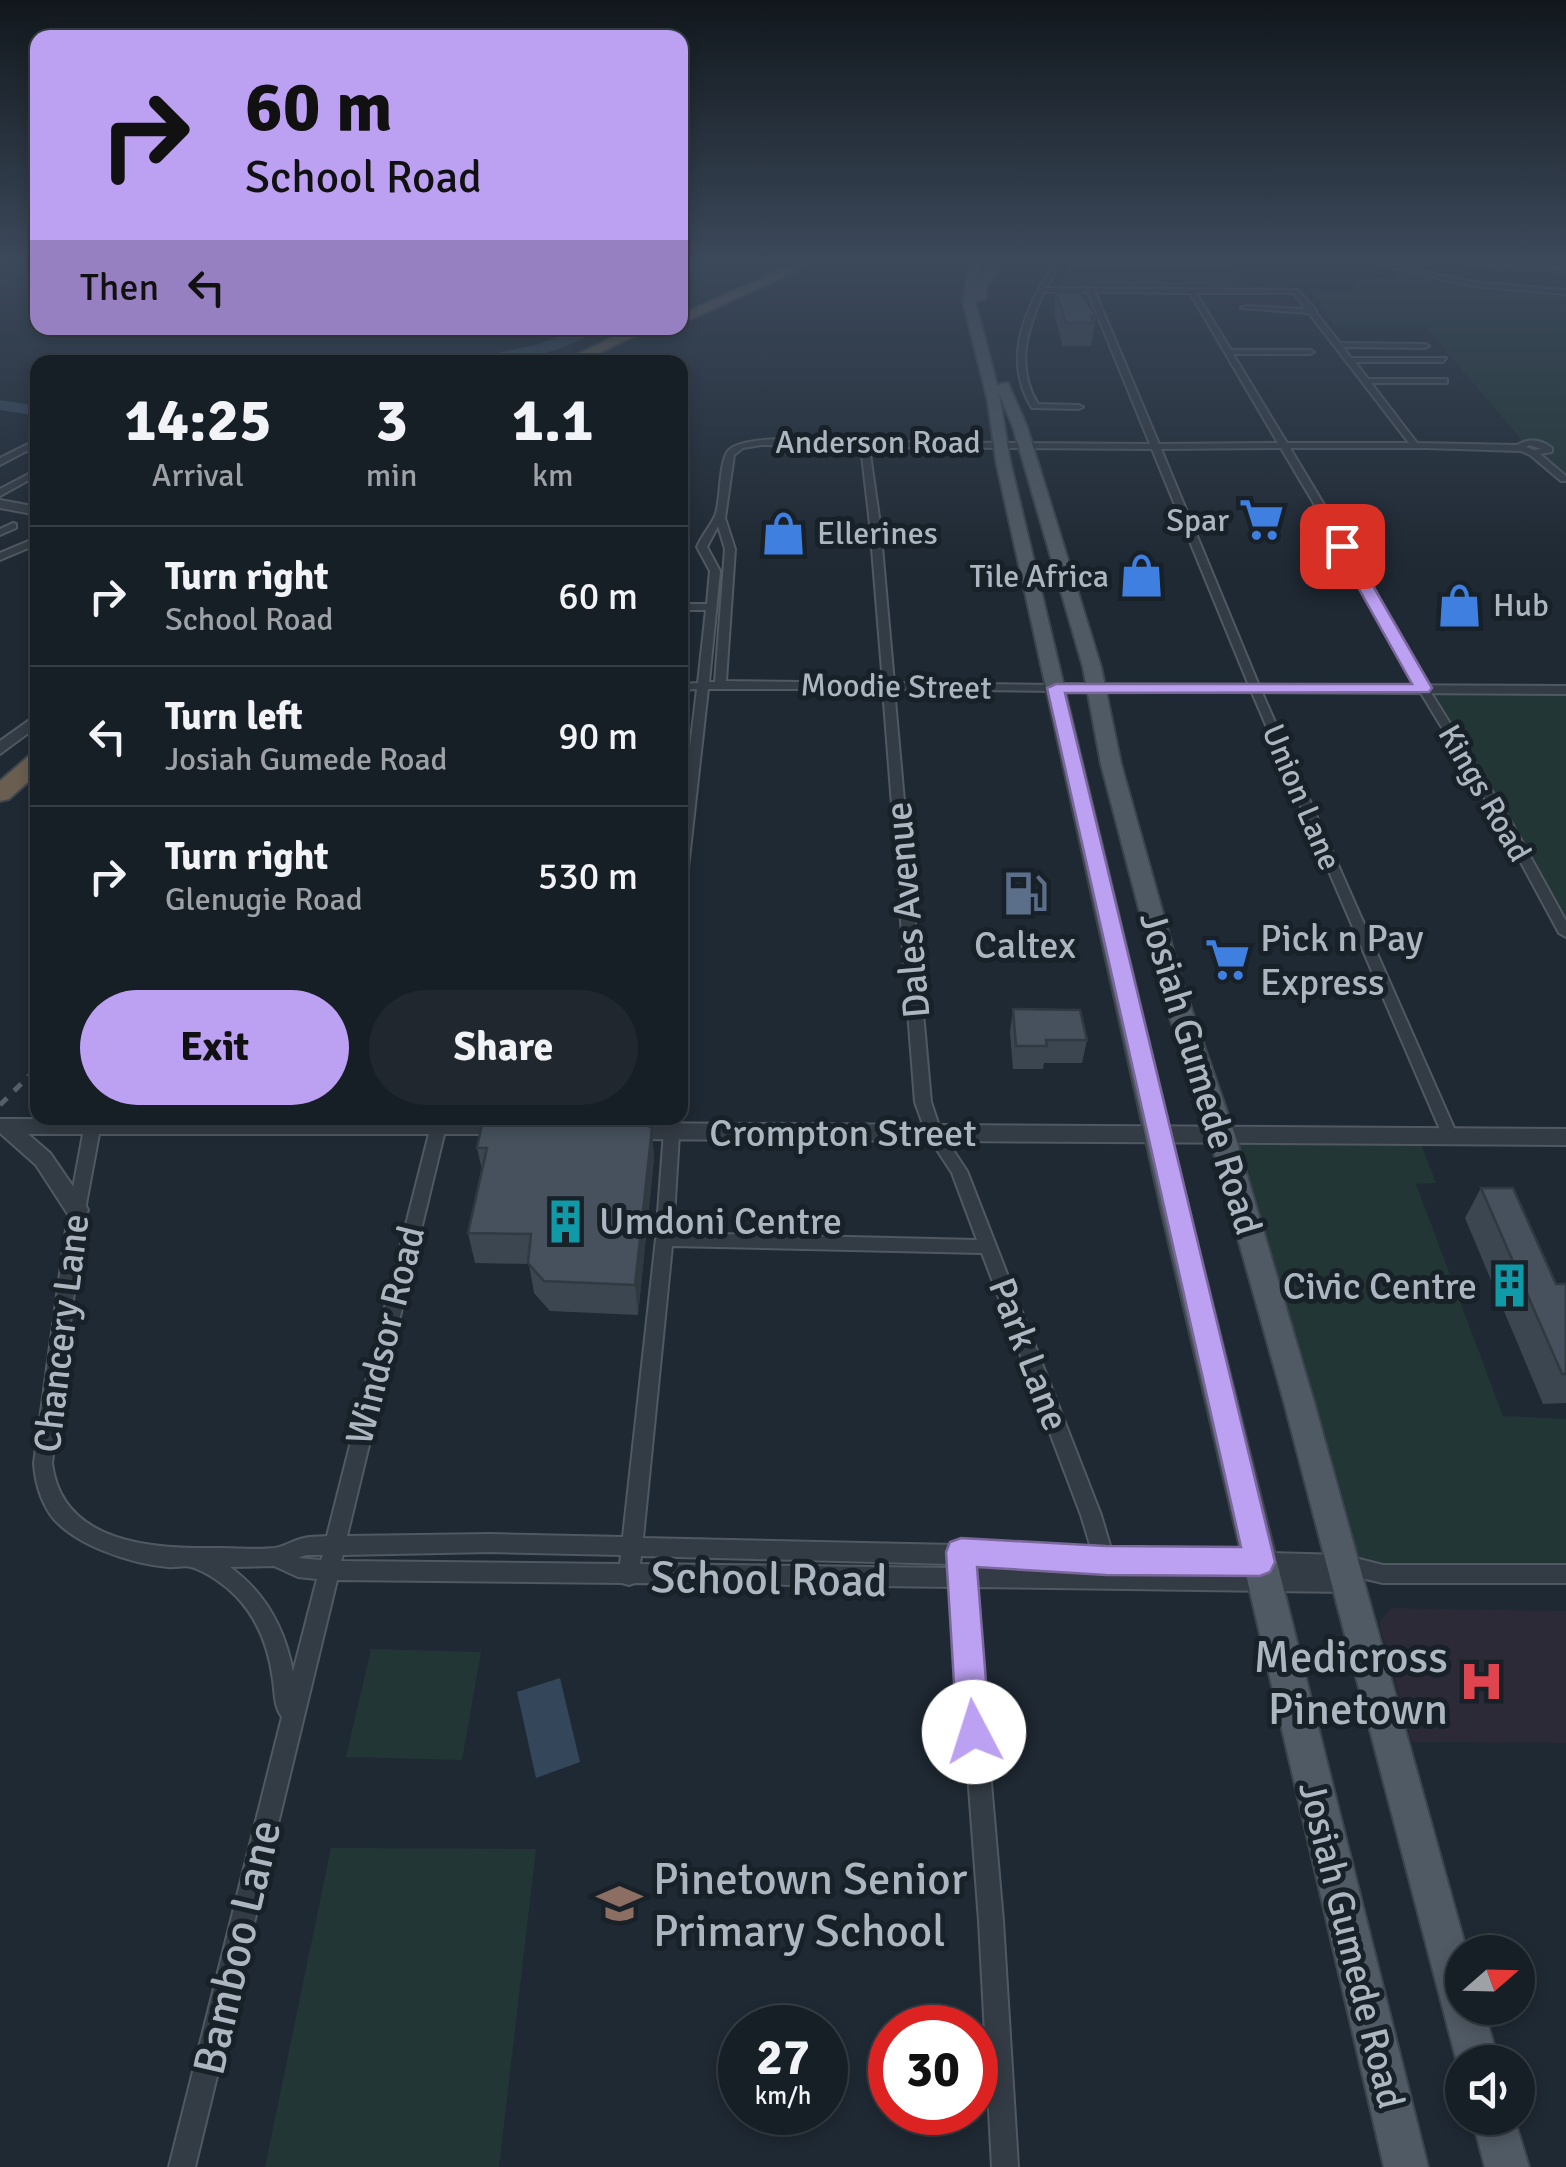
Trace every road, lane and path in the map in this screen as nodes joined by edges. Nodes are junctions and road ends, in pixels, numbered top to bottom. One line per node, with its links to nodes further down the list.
1 (989, 363): 14 (main road, Josiah Gumede Road)
2 (995, 363): 15 (main road, Josiah Gumede Road)
3 (1020, 363): 12 (street)
4 (1120, 363): 19 (street, Union Lane)
5 (1234, 363): 17 (street, Kings Road)
6 (1353, 363): 10 (street)
7 (1394, 363): 9 (street)
8 (1428, 363): 9 (street)
9 (1402, 378): 10 (street)
10 (1365, 379): 11 (street); 18 (street)
11 (1444, 381)
12 (1079, 407)
13 (864, 443): 14 (street, Anderson Road); 31 (street, Anderson Road); 45 (street, Dales Avenue)
14 (1000, 444): 15 (street, Anderson Road); 47 (main road, Josiah Gumede Road)
15 (1030, 444): 19 (street, Anderson Road); 48 (main road, Josiah Gumede Road)
16 (30, 445): 21 (street)
17 (1282, 445): 18 (street, Anderson Road); 19 (street, Anderson Road); 50 (street, Kings Road)
18 (1420, 445): 20 (street, Anderson Road)
19 (1154, 446): 49 (street, Union Lane)
20 (1521, 446): 22 (street); 23 (street)
21 (20, 451): 24 (street); 25 (street)
22 (1533, 452): 23 (street); 27 (street)
23 (1546, 452): 27 (street)
24 (30, 453)
25 (0, 462)
26 (30, 476): 28 (street)
27 (1565, 480)
28 (0, 493)
29 (0, 504): 30 (street)
30 (30, 509)
31 (720, 518): 34 (street); 35 (street)
32 (12, 526): 33 (street)
33 (0, 532)
34 (730, 541): 35 (street); 43 (street)
35 (702, 542): 41 (street)
36 (30, 543): 38 (street)
37 (0, 550): 38 (street)
38 (12, 551): 39 (street)
39 (0, 557)
40 (688, 607): 41 (street)
41 (711, 607): 44 (street)
42 (688, 681): 44 (street, Moodie Street)
43 (721, 683): 44 (street, Moodie Street); 45 (street, Moodie Street)
44 (702, 684): 46 (street, Moodie Street); 58 (street)
45 (888, 686): 47 (street, Moodie Street); 69 (street, Dales Avenue)
46 (688, 687)
47 (1056, 688): 48 (street); 70 (main road, Josiah Gumede Road)
48 (1097, 688): 49 (street); 71 (main road, Josiah Gumede Road)
49 (1255, 688): 50 (street); 72 (street, Union Lane)
50 (1423, 688): 51 (street); 59 (street, Kings Road)
51 (1566, 690)
52 (30, 724): 54 (street)
53 (30, 743): 55 (highway)
54 (0, 748)
55 (0, 767)
56 (30, 767): 57 (highway)
57 (0, 794)
58 (688, 813)
59 (1566, 933)
60 (30, 1120): 66 (street)
61 (30, 1125): 66 (street)
62 (91, 1125): 74 (street, Chancery Lane)
63 (438, 1125): 79 (street, Windsor Road)
64 (480, 1125): 67 (street)
65 (672, 1125): 68 (street, Crompton Street); 69 (street, Crompton Street); 75 (street)
66 (4, 1126): 74 (street)
67 (521, 1128)
68 (608, 1130)
69 (934, 1133): 70 (street, Crompton Street); 76 (street, Park Lane)
70 (1160, 1134): 71 (street, Crompton Street); 85 (main road, Josiah Gumede Road)
71 (1222, 1134): 72 (street, Crompton Street); 86 (main road, Josiah Gumede Road)
72 (1450, 1137): 73 (street, Crompton Street)
73 (1566, 1137)
74 (77, 1210): 77 (street, Chancery Lane)
75 (664, 1239): 76 (street); 78 (street)
76 (988, 1247): 84 (street, Park Lane)
77 (78, 1529): 82 (street, School Road)
78 (634, 1544): 79 (street, School Road); 80 (street, School Road); 88 (street)
79 (333, 1545): 81 (street, School Road); 83 (street, Bamboo Lane)
80 (961, 1552): 84 (street, School Road); 89 (street)
81 (276, 1557): 82 (street, School Road); 83 (street, School Road)
82 (189, 1558): 90 (street, Bamboo Lane)
83 (327, 1570): 88 (street, School Road); 90 (street, Bamboo Lane)
84 (1109, 1570): 85 (street, School Road); 89 (street, School Road)
85 (1262, 1571): 86 (street, School Road); 95 (main road, Josiah Gumede Road)
86 (1358, 1573): 87 (street, School Road); 91 (main road, Josiah Gumede Road)
87 (1566, 1574)
88 (630, 1576): 89 (street, School Road)
89 (960, 1580): 94 (street)
90 (288, 1727): 93 (street, Bamboo Lane)
91 (1446, 1935)
92 (1498, 2135): 96 (main road)
93 (182, 2167)
94 (1005, 2167)
95 (1406, 2167)
96 (1507, 2167)

